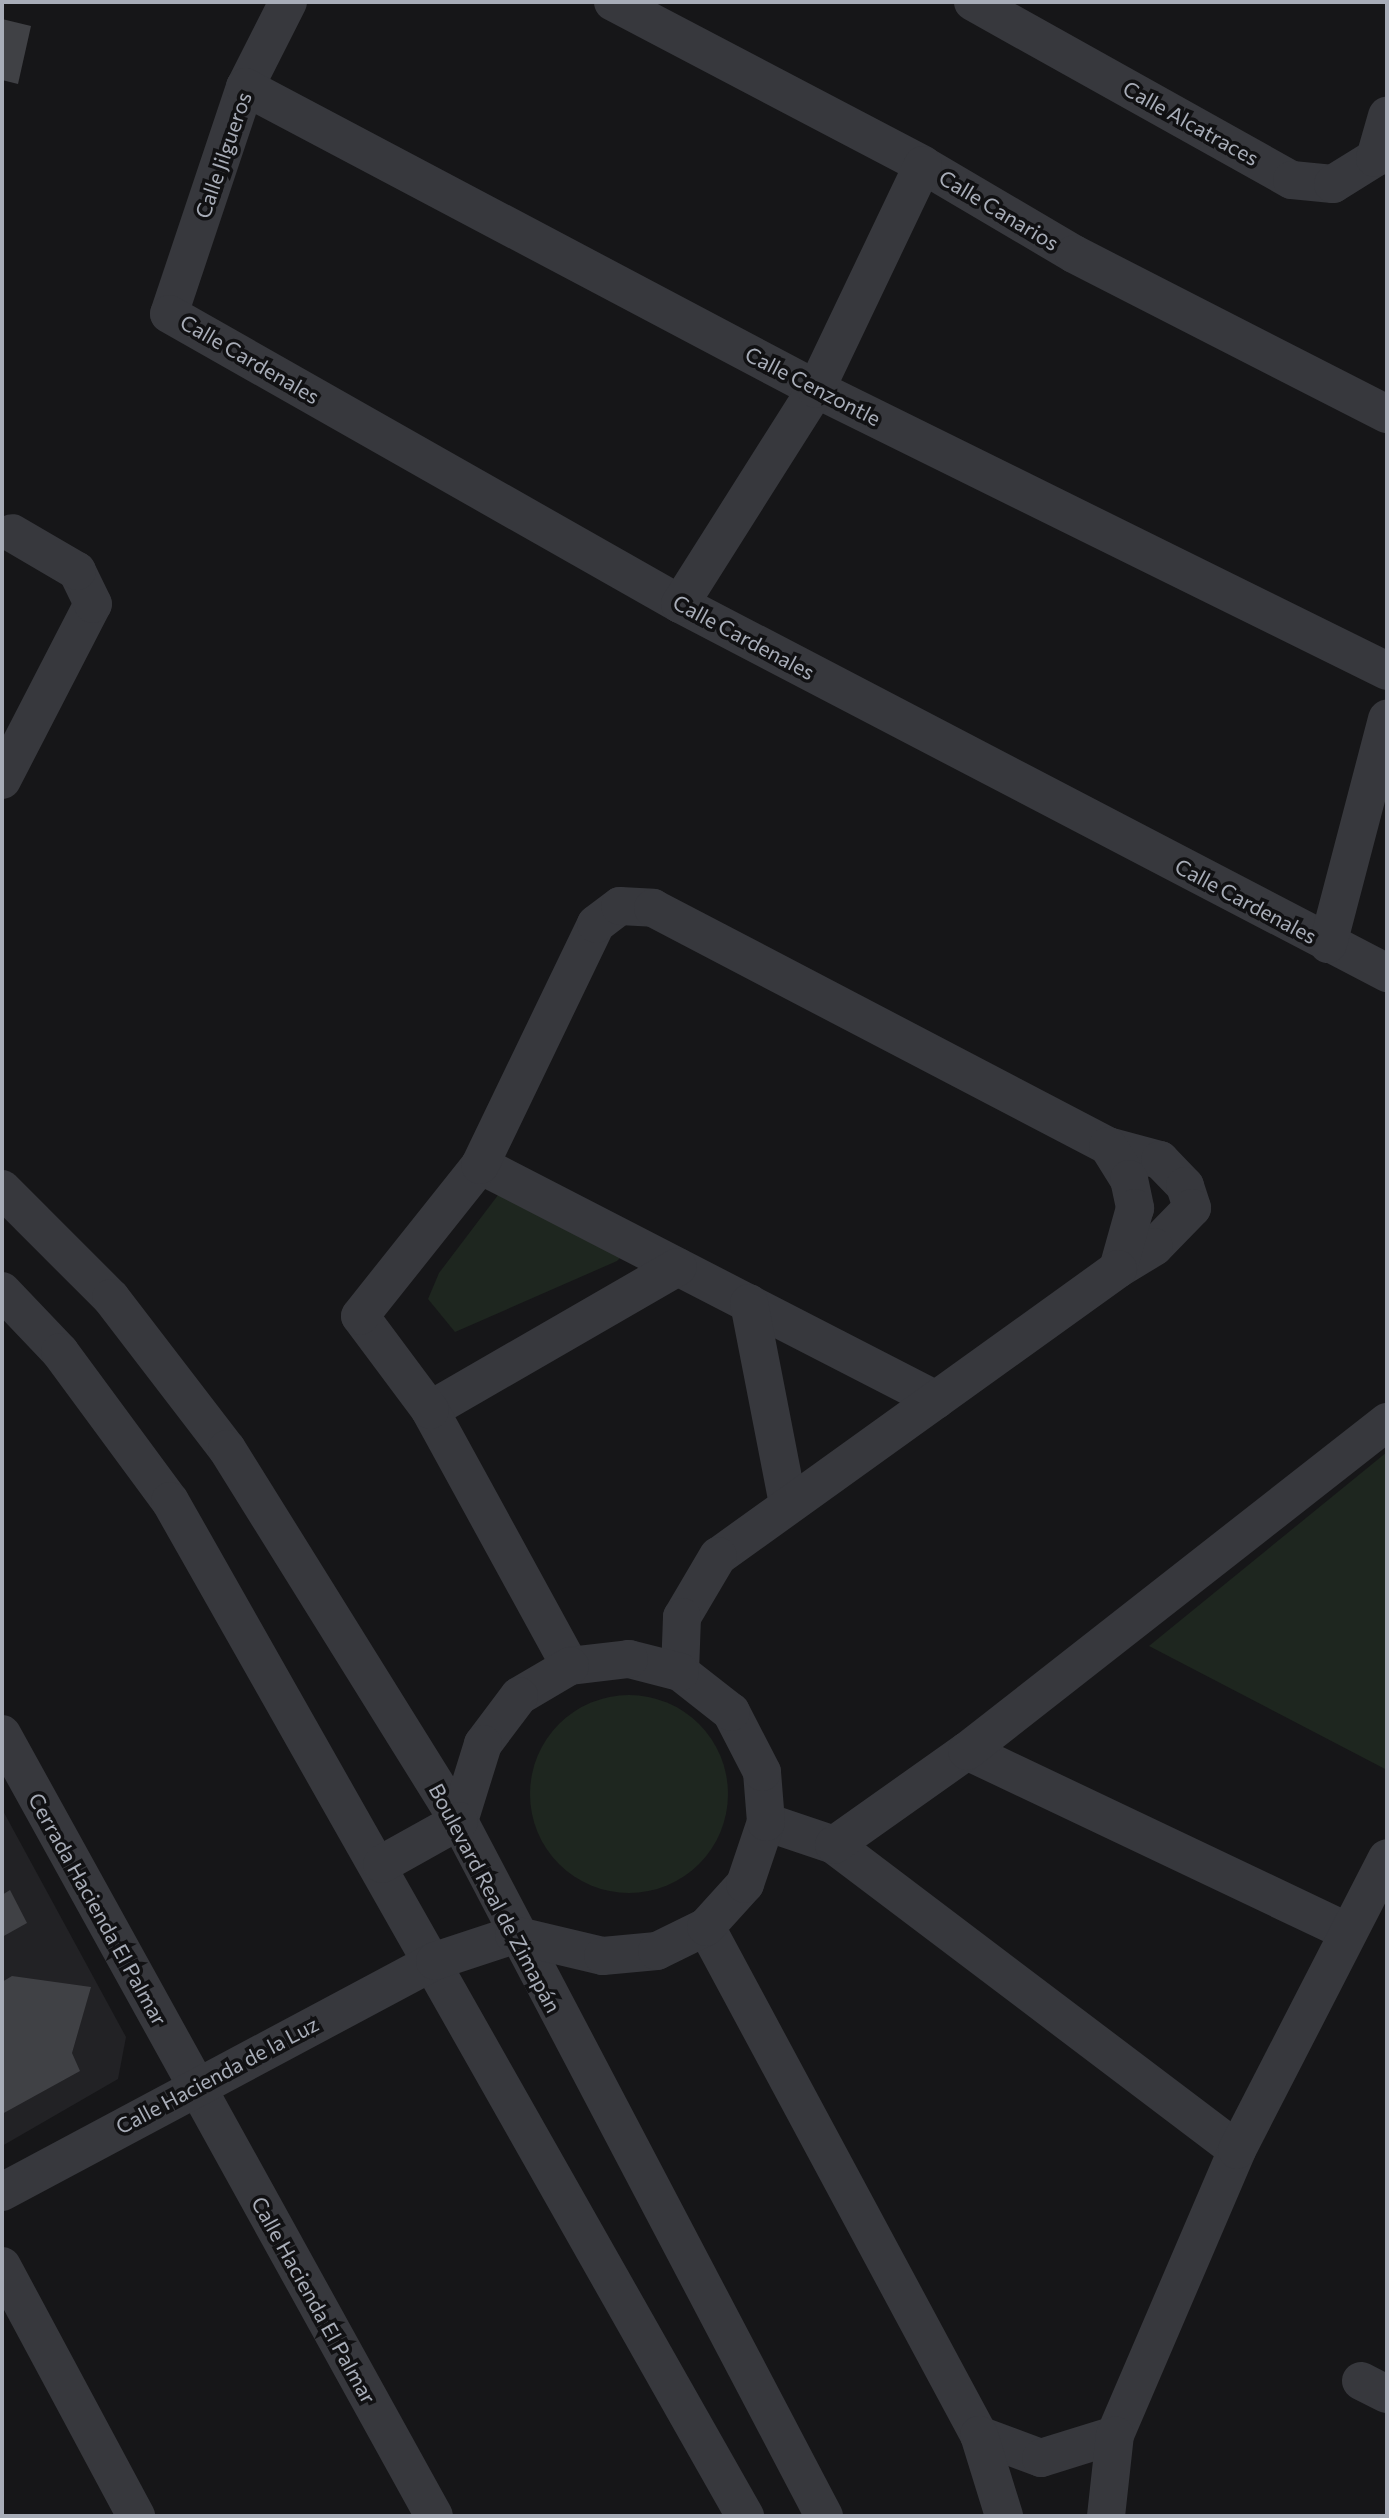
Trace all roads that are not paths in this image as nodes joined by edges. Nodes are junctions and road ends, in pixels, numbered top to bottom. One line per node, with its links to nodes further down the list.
1 (288, 2): 4 (street, Calle Jilgueros)
2 (613, 2): 6 (street, Calle Canarios)
3 (973, 2): 5 (street, Calle Alcatraces)
4 (245, 87): 7 (street, Calle Jilgueros); 8 (street, Calle Cenzontle)
5 (1387, 116)
6 (923, 165): 8 (street); 9 (street, Calle Canarios)
7 (169, 314): 11 (street, Calle Cardenales)
8 (816, 389): 11 (street); 12 (street, Calle Cenzontle)
9 (1387, 414)
10 (5, 538): 14 (street)
11 (680, 604): 15 (street, Calle Cardenales)
12 (1387, 671)
13 (1387, 719): 15 (street)
14 (2, 780)
15 (1328, 944): 16 (street, Calle Cardenales)
16 (1387, 973)
17 (1108, 1146): 18 (street); 21 (street); 21 (street)
18 (480, 1165): 20 (street); 25 (street)
19 (2, 1189): 32 (street, Boulevard Real de Zimapán)
20 (678, 1267): 23 (street); 25 (street)
21 (1118, 1269): 24 (street)
22 (2, 1291): 36 (street)
23 (749, 1303): 24 (street); 27 (street)
24 (936, 1400): 27 (street)
25 (430, 1410): 28 (street)
26 (1387, 1422): 31 (street)
27 (788, 1503): 29 (street)
28 (570, 1666): 29 (street); 32 (street)
29 (680, 1672): 33 (street)
30 (2, 1734): 41 (street, Cerrada Hacienda El Palmar)
31 (967, 1751): 34 (street); 38 (street)
32 (459, 1821): 36 (street); 39 (street, Boulevard Real de Zimapán)
33 (766, 1822): 34 (street); 37 (street)
34 (834, 1845): 42 (street)
35 (1387, 1858): 38 (street)
36 (382, 1864): 40 (street)
37 (706, 1927): 39 (street); 45 (street)
38 (1346, 1931): 42 (street)
39 (514, 1934): 40 (street, Calle Hacienda de la Luz); 50 (street, Boulevard Real de Zimapán)
40 (435, 1961): 41 (street, Calle Hacienda de la Luz); 49 (street)
41 (195, 2084): 43 (street, Calle Hacienda de la Luz); 48 (street, Calle Hacienda El Palmar)
42 (1237, 2150): 46 (street)
43 (2, 2192)
44 (2, 2266): 47 (street)
45 (979, 2435): 46 (street); 51 (street)
46 (1115, 2435): 52 (street)
47 (136, 2516)
48 (434, 2516)
49 (745, 2516)
50 (824, 2516)
51 (1004, 2516)
52 (1105, 2516)

